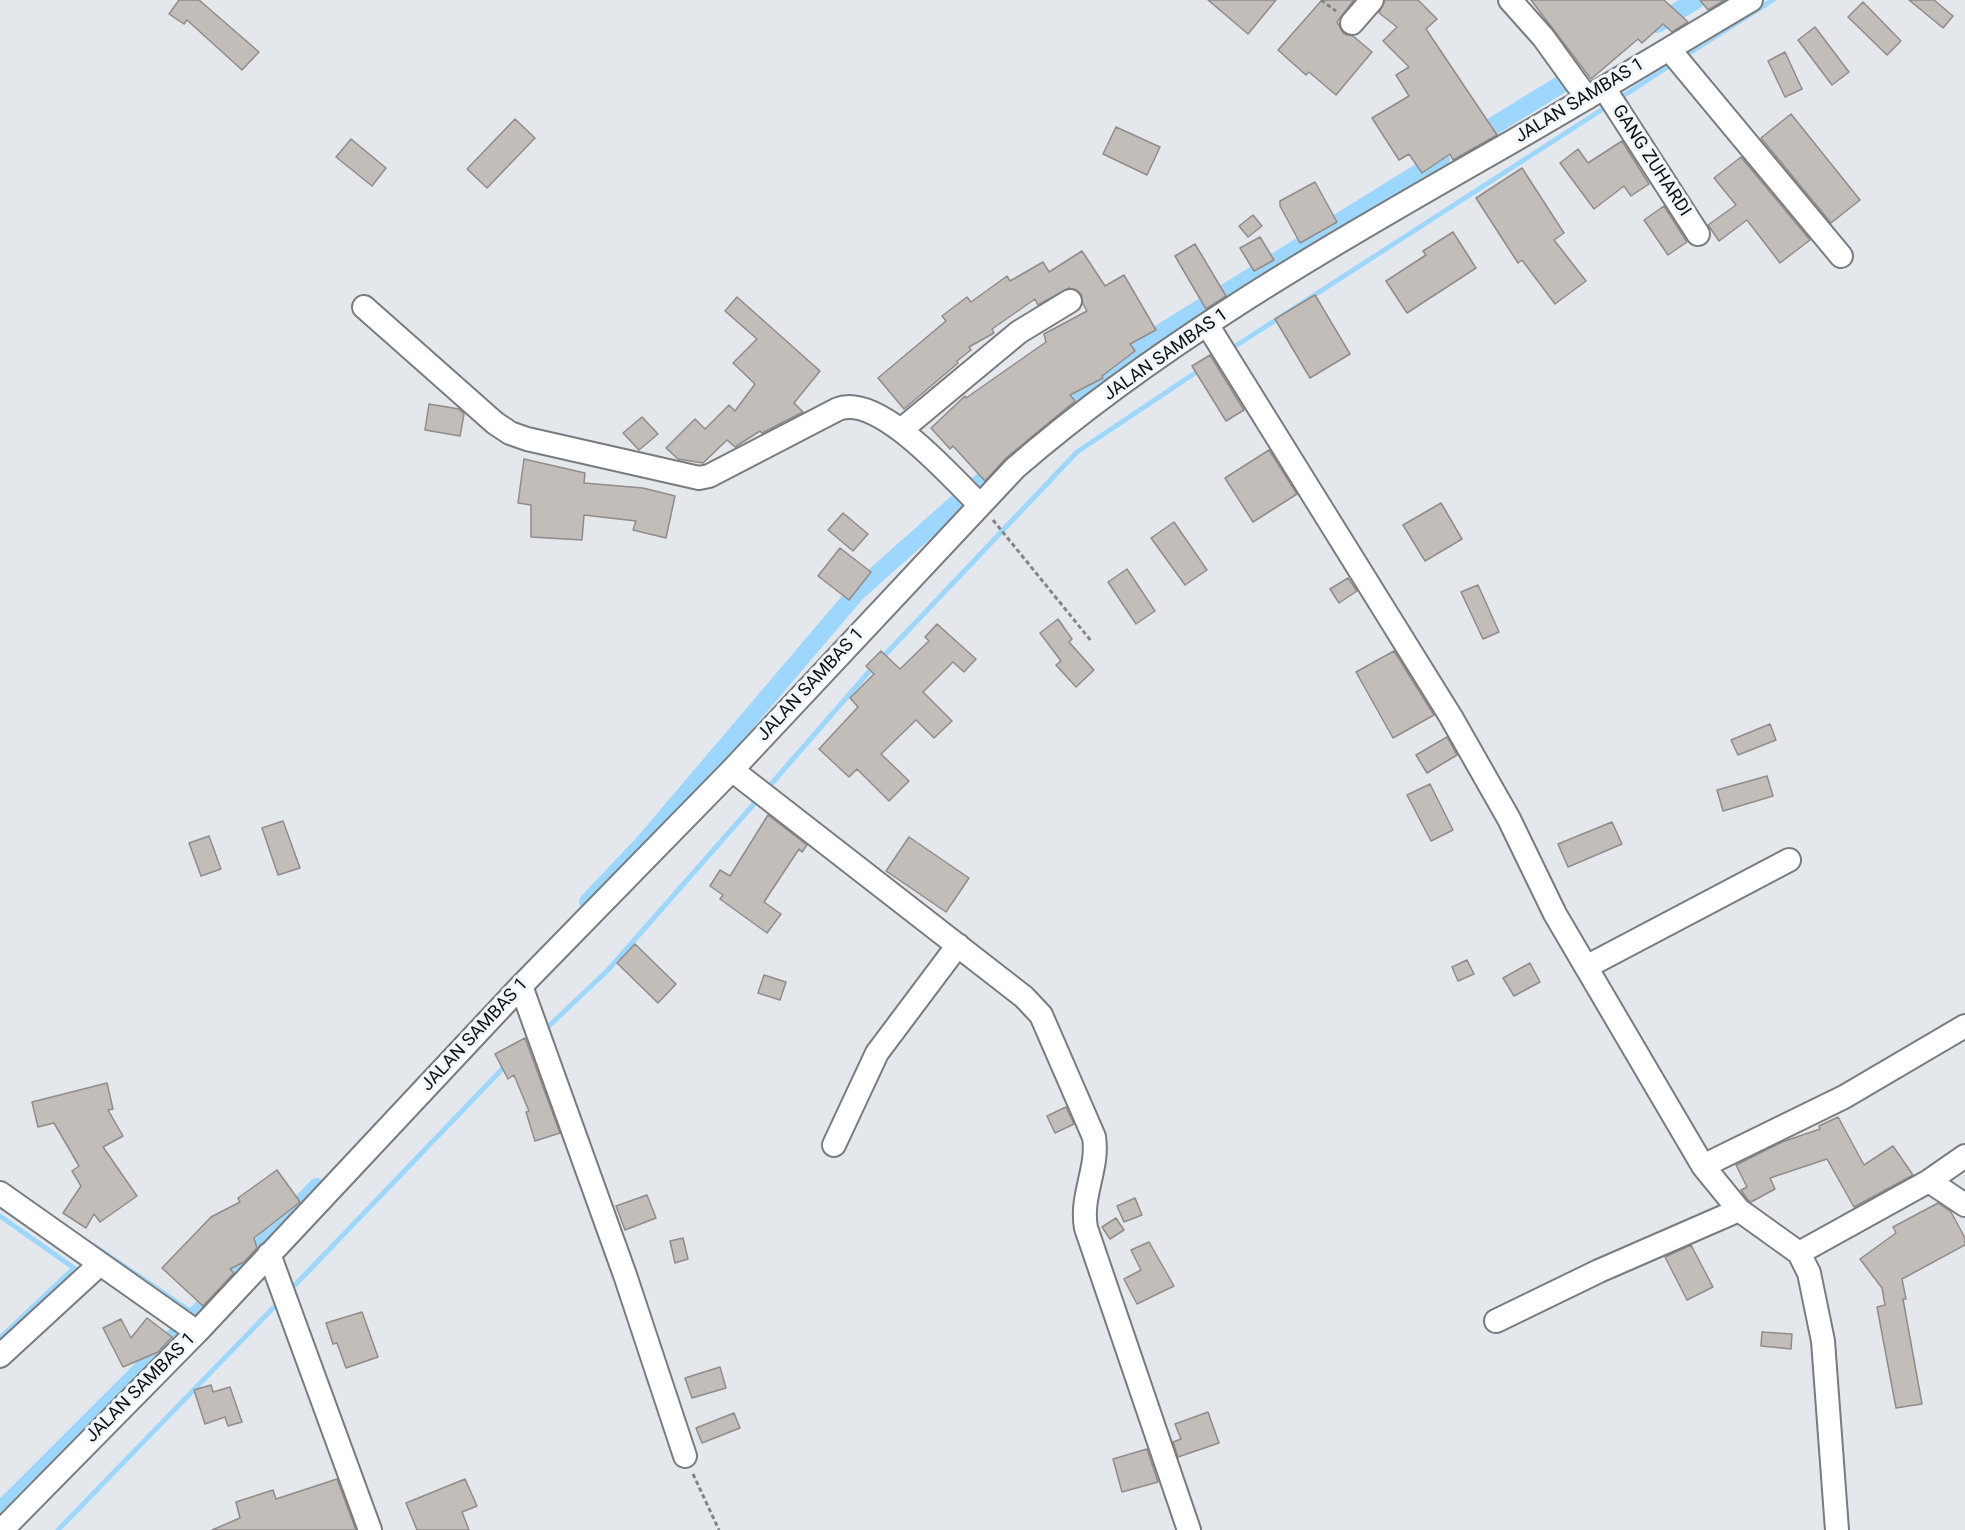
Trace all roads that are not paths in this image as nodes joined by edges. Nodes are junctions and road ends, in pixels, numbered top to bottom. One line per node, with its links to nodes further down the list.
1 (1372, 0): 4 (street)
2 (1510, 0): 6 (street, GANG ZUHARDI)
3 (1751, 0): 5 (street, JALAN SAMBAS 1)
4 (1352, 22)
5 (1669, 49): 6 (street, JALAN SAMBAS 1); 8 (street)
6 (1598, 92): 7 (street, GANG ZUHARDI); 11 (street, JALAN SAMBAS 1)
7 (1698, 234)
8 (1841, 256)
9 (1070, 301): 12 (street)
10 (364, 307): 12 (street)
11 (1208, 326): 13 (street, JALAN SAMBAS 1); 17 (street)
12 (901, 430): 13 (street)
13 (979, 504): 14 (street, JALAN SAMBAS 1)
14 (732, 770): 16 (street); 18 (street, JALAN SAMBAS 1)
15 (1789, 860): 17 (street)
16 (958, 945): 20 (street); 36 (street)
17 (1586, 967): 22 (street)
18 (521, 986): 28 (street, JALAN SAMBAS 1); 33 (street)
19 (1965, 1026): 22 (street)
20 (834, 1145)
21 (1965, 1156): 23 (street)
22 (1703, 1166): 26 (street)
23 (1929, 1181): 25 (street); 27 (street)
24 (0, 1193): 29 (street)
25 (1965, 1206)
26 (1739, 1210): 27 (street); 30 (street)
27 (1799, 1253): 37 (street)
28 (269, 1254): 31 (street, JALAN SAMBAS 1); 35 (street)
29 (100, 1264): 31 (street); 32 (street)
30 (1496, 1321)
31 (196, 1332): 34 (street, JALAN SAMBAS 1)
32 (0, 1356)
33 (685, 1456)
34 (2, 1530)
35 (370, 1530)
36 (1189, 1530)
37 (1838, 1530)

